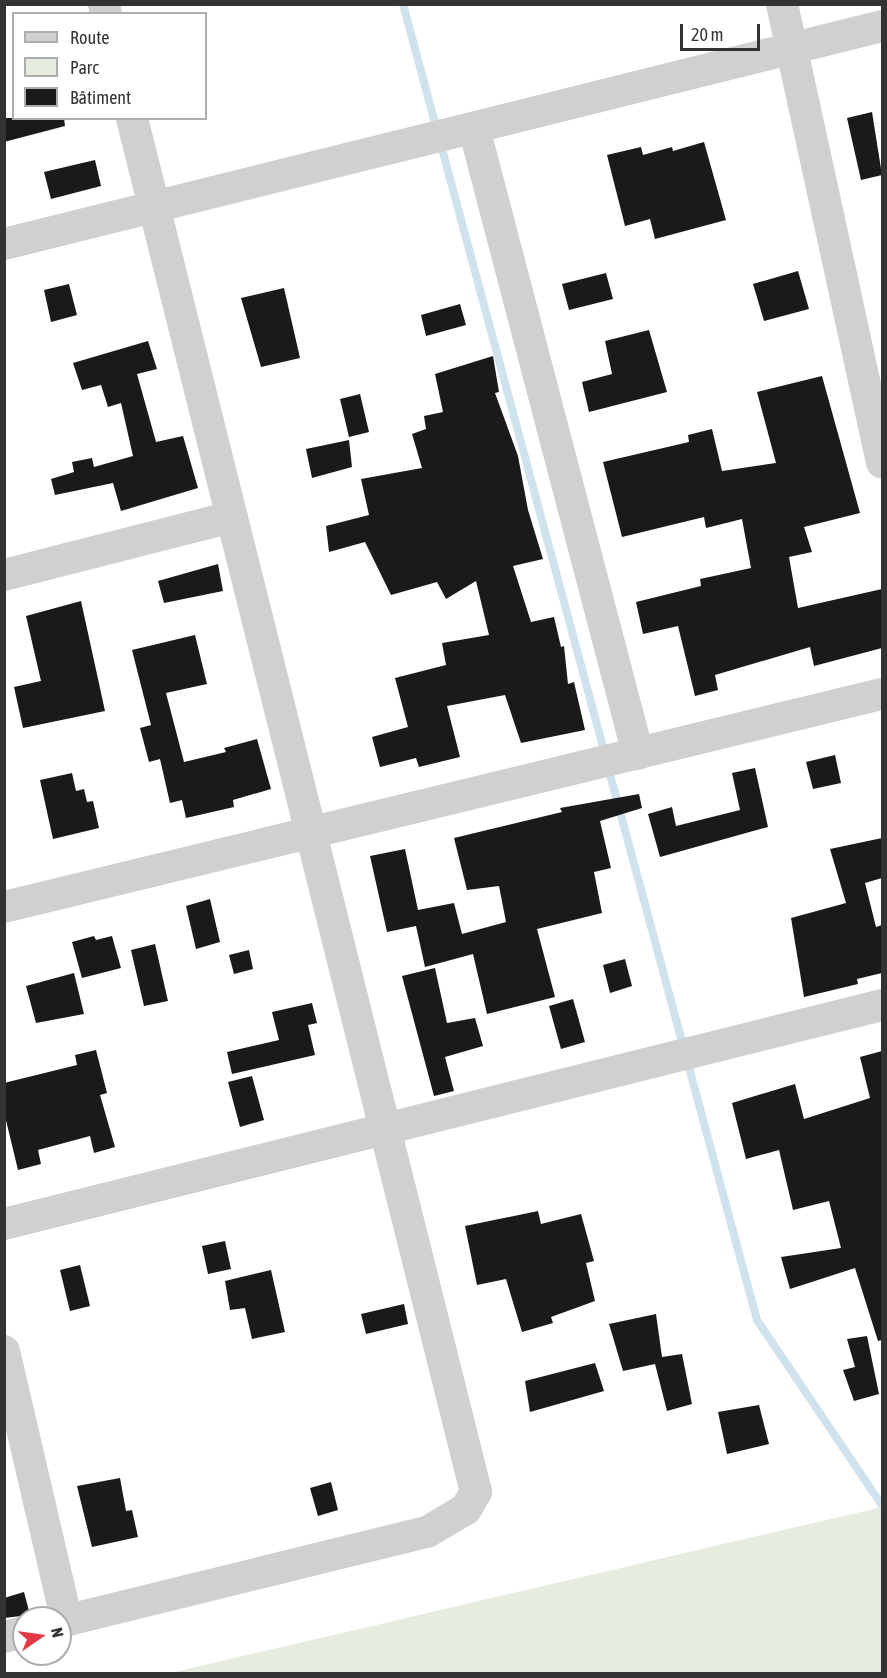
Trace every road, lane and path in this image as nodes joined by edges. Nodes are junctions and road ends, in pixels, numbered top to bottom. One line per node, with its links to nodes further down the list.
1 (782, 4): 3 (street)
2 (882, 26): 3 (street)
3 (793, 48): 5 (street); 8 (street)
4 (132, 120): 6 (street)
5 (474, 128): 6 (street); 13 (street)
6 (154, 207): 7 (street); 10 (street)
7 (4, 244)
8 (871, 357): 9 (street)
9 (882, 462)
10 (232, 517): 11 (street); 14 (street)
11 (4, 574)
12 (882, 694): 13 (street)
13 (638, 754): 14 (street)
14 (312, 834): 15 (street); 17 (street)
15 (4, 907)
16 (882, 1005): 17 (street)
17 (386, 1129): 18 (street); 21 (street)
18 (4, 1224)
19 (4, 1351): 20 (street)
20 (60, 1606)
21 (72, 1620)

